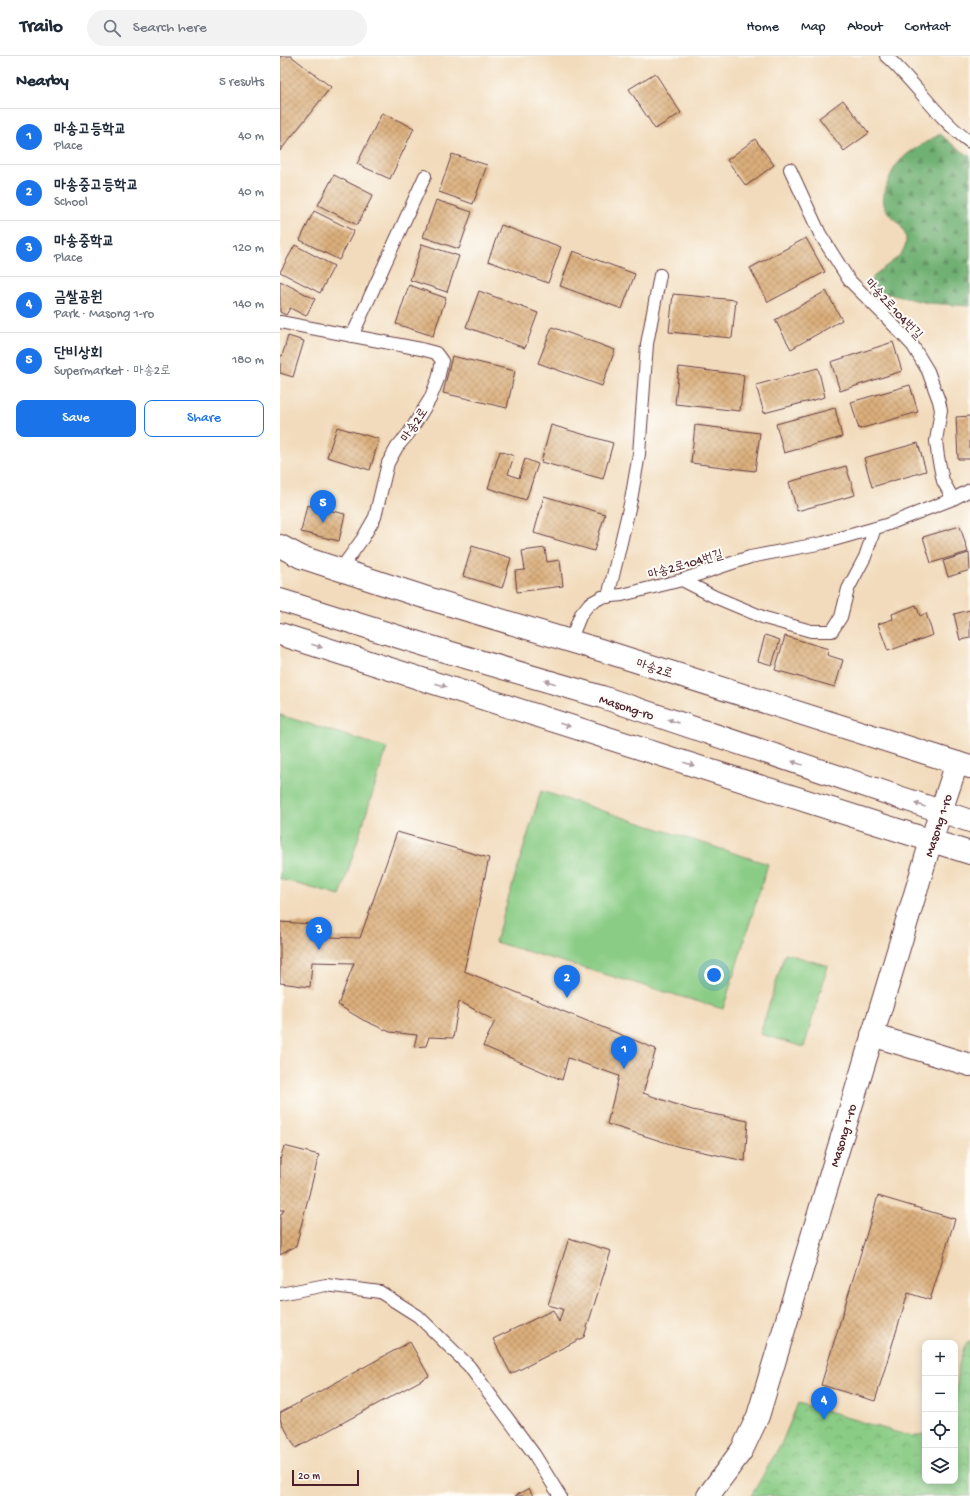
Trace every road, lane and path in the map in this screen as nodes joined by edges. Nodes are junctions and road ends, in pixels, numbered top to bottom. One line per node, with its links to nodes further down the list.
1 (886, 56): 2 (lane)
2 (970, 142)
3 (790, 169): 9 (lane, 마송2로104번길)
4 (425, 176): 7 (lane)
5 (660, 275): 14 (lane)
6 (280, 322): 7 (lane, 마송2로)
7 (352, 336): 12 (lane, 마송2로)
8 (970, 490): 9 (lane, 마송2로104번길)
9 (953, 499): 10 (lane, 마송2로104번길)
10 (875, 528): 13 (lane, 마송2로104번길); 13 (lane)
11 (280, 546): 12 (street, 마송2로)
12 (340, 570): 17 (street, 마송2로)
13 (682, 580): 14 (lane, 마송2로104번길)
14 (608, 597): 17 (lane, 마송2로104번길)
15 (280, 600): 19 (street, Masong-ro, one-way to 15)
16 (280, 634): 21 (street, one-way to 21)
17 (570, 641): 18 (street, 마송2로)
18 (963, 765): 19 (street, Masong 1-ro)
19 (940, 812): 20 (street, Masong-ro); 21 (street, Masong 1-ro)
20 (970, 821)
21 (931, 841): 22 (street); 23 (street, Masong 1-ro)
22 (970, 853)
23 (872, 1035): 24 (street); 27 (street, Masong 1-ro)
24 (970, 1066)
25 (280, 1294): 26 (lane)
26 (560, 1496)
27 (708, 1496)

